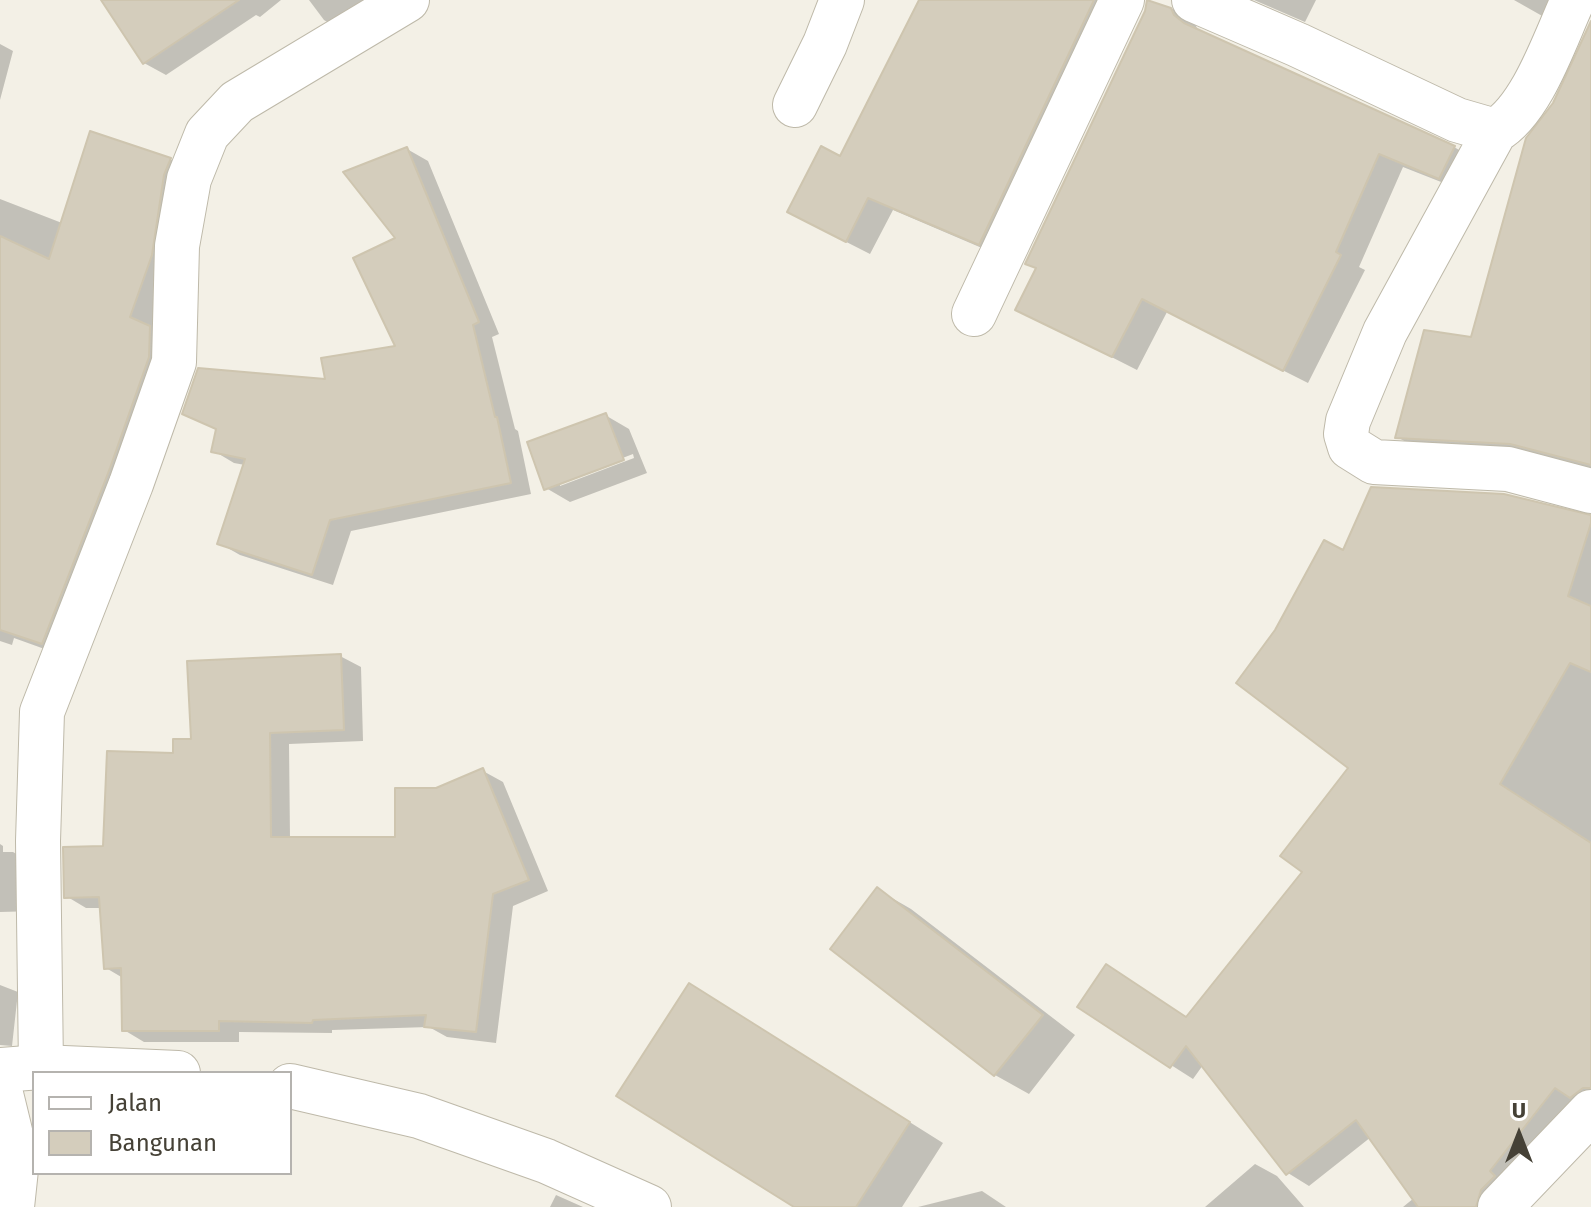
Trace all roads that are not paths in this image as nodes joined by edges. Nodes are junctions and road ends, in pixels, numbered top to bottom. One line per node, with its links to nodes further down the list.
1 (407, 0): 10 (street)
2 (842, 0): 6 (street)
3 (1122, 0): 8 (street)
4 (1194, 0): 7 (street)
5 (1573, 0): 7 (street)
6 (795, 105)
7 (1495, 131): 9 (street)
8 (974, 314)
9 (1591, 491)
10 (20, 1068): 11 (street)
11 (115, 1071)
12 (292, 1086): 16 (street)
13 (0, 1090): 15 (street)
14 (1591, 1112): 17 (street)
15 (12, 1207)
16 (649, 1207)
17 (1500, 1207)

